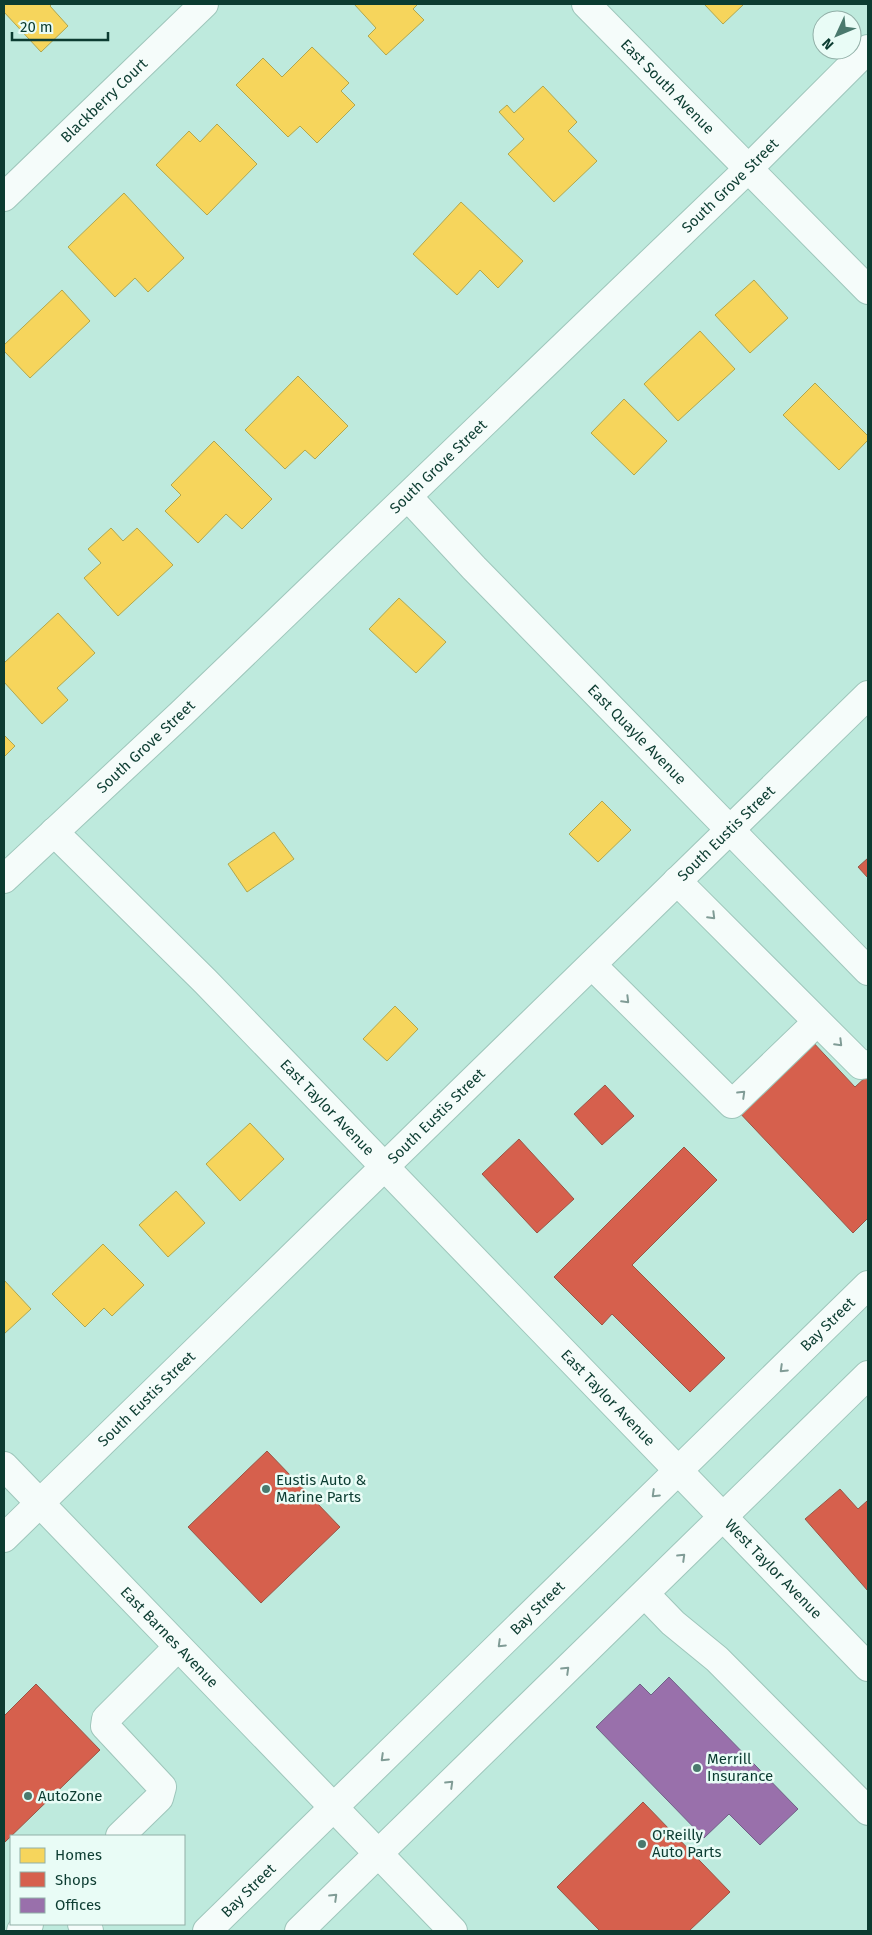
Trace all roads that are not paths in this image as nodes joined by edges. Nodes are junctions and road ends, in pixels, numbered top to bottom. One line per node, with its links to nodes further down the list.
1 (204, 4): 5 (street, Blackberry Court)
2 (586, 4): 4 (street, East South Avenue)
3 (868, 49): 4 (street, South Grove Street)
4 (748, 169): 6 (street, East South Avenue); 7 (street, South Grove Street)
5 (4, 197)
6 (868, 290)
7 (408, 497): 9 (street, East Quayle Avenue); 10 (street, South Grove Street)
8 (868, 695): 9 (street, South Eustis Street)
9 (731, 829): 12 (street, South Eustis Street); 14 (street, East Quayle Avenue)
10 (54, 832): 11 (street, South Grove Street); 17 (street, East Taylor Avenue)
11 (4, 878)
12 (677, 882): 13 (street, South Eustis Street); 15 (street, one-way to 15)
13 (592, 965): 15 (street, one-way to 15); 17 (street, South Eustis Street)
14 (868, 971)
15 (817, 1022): 16 (street, one-way to 16)
16 (868, 1064)
17 (386, 1168): 21 (street, East Taylor Avenue); 22 (street, South Eustis Street)
18 (868, 1286): 21 (street, Bay Street, one-way to 21)
19 (868, 1375): 23 (street)
20 (4, 1466): 22 (street, East Barnes Avenue)
21 (679, 1471): 23 (street, West Taylor Avenue); 28 (street, Bay Street, one-way to 28)
22 (40, 1503): 24 (street, South Eustis Street); 26 (street, East Barnes Avenue)
23 (723, 1516): 25 (street, one-way to 23); 27 (street, West Taylor Avenue)
24 (4, 1538)
25 (645, 1594): 29 (street); 31 (street, one-way to 25)
26 (178, 1646): 28 (street, East Barnes Avenue); 30 (street)
27 (868, 1667)
28 (333, 1808): 31 (street, East Barnes Avenue); 32 (street, Bay Street)
29 (868, 1811)
30 (121, 1835)
31 (378, 1854): 33 (street, one-way to 31); 34 (street, East Barnes Avenue)
32 (207, 1931)
33 (299, 1931)
34 (453, 1931)

